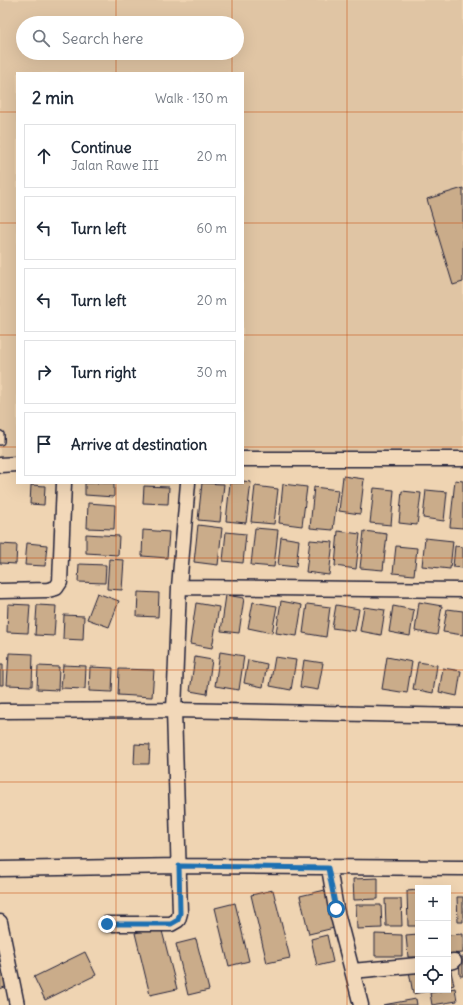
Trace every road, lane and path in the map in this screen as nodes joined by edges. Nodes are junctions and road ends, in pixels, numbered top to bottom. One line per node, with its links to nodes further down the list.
1 (0, 436): 2 (lane)
2 (0, 441)
3 (244, 459): 4 (street)
4 (463, 459)
5 (16, 464): 6 (street)
6 (0, 465)
7 (64, 484): 11 (street)
8 (188, 484): 9 (street)
9 (179, 587): 10 (street); 12 (street)
10 (463, 590)
11 (0, 591)
12 (174, 710): 13 (street); 14 (street); 15 (street)
13 (0, 711)
14 (463, 716)
15 (179, 866): 16 (street); 18 (street); 20 (street)
16 (328, 868): 17 (street); 22 (street)
17 (463, 868)
18 (0, 869)
19 (0, 922): 23 (street)
20 (107, 924)
21 (415, 965): 22 (street)
22 (352, 971): 24 (street)
23 (17, 1005)
24 (361, 1005)

